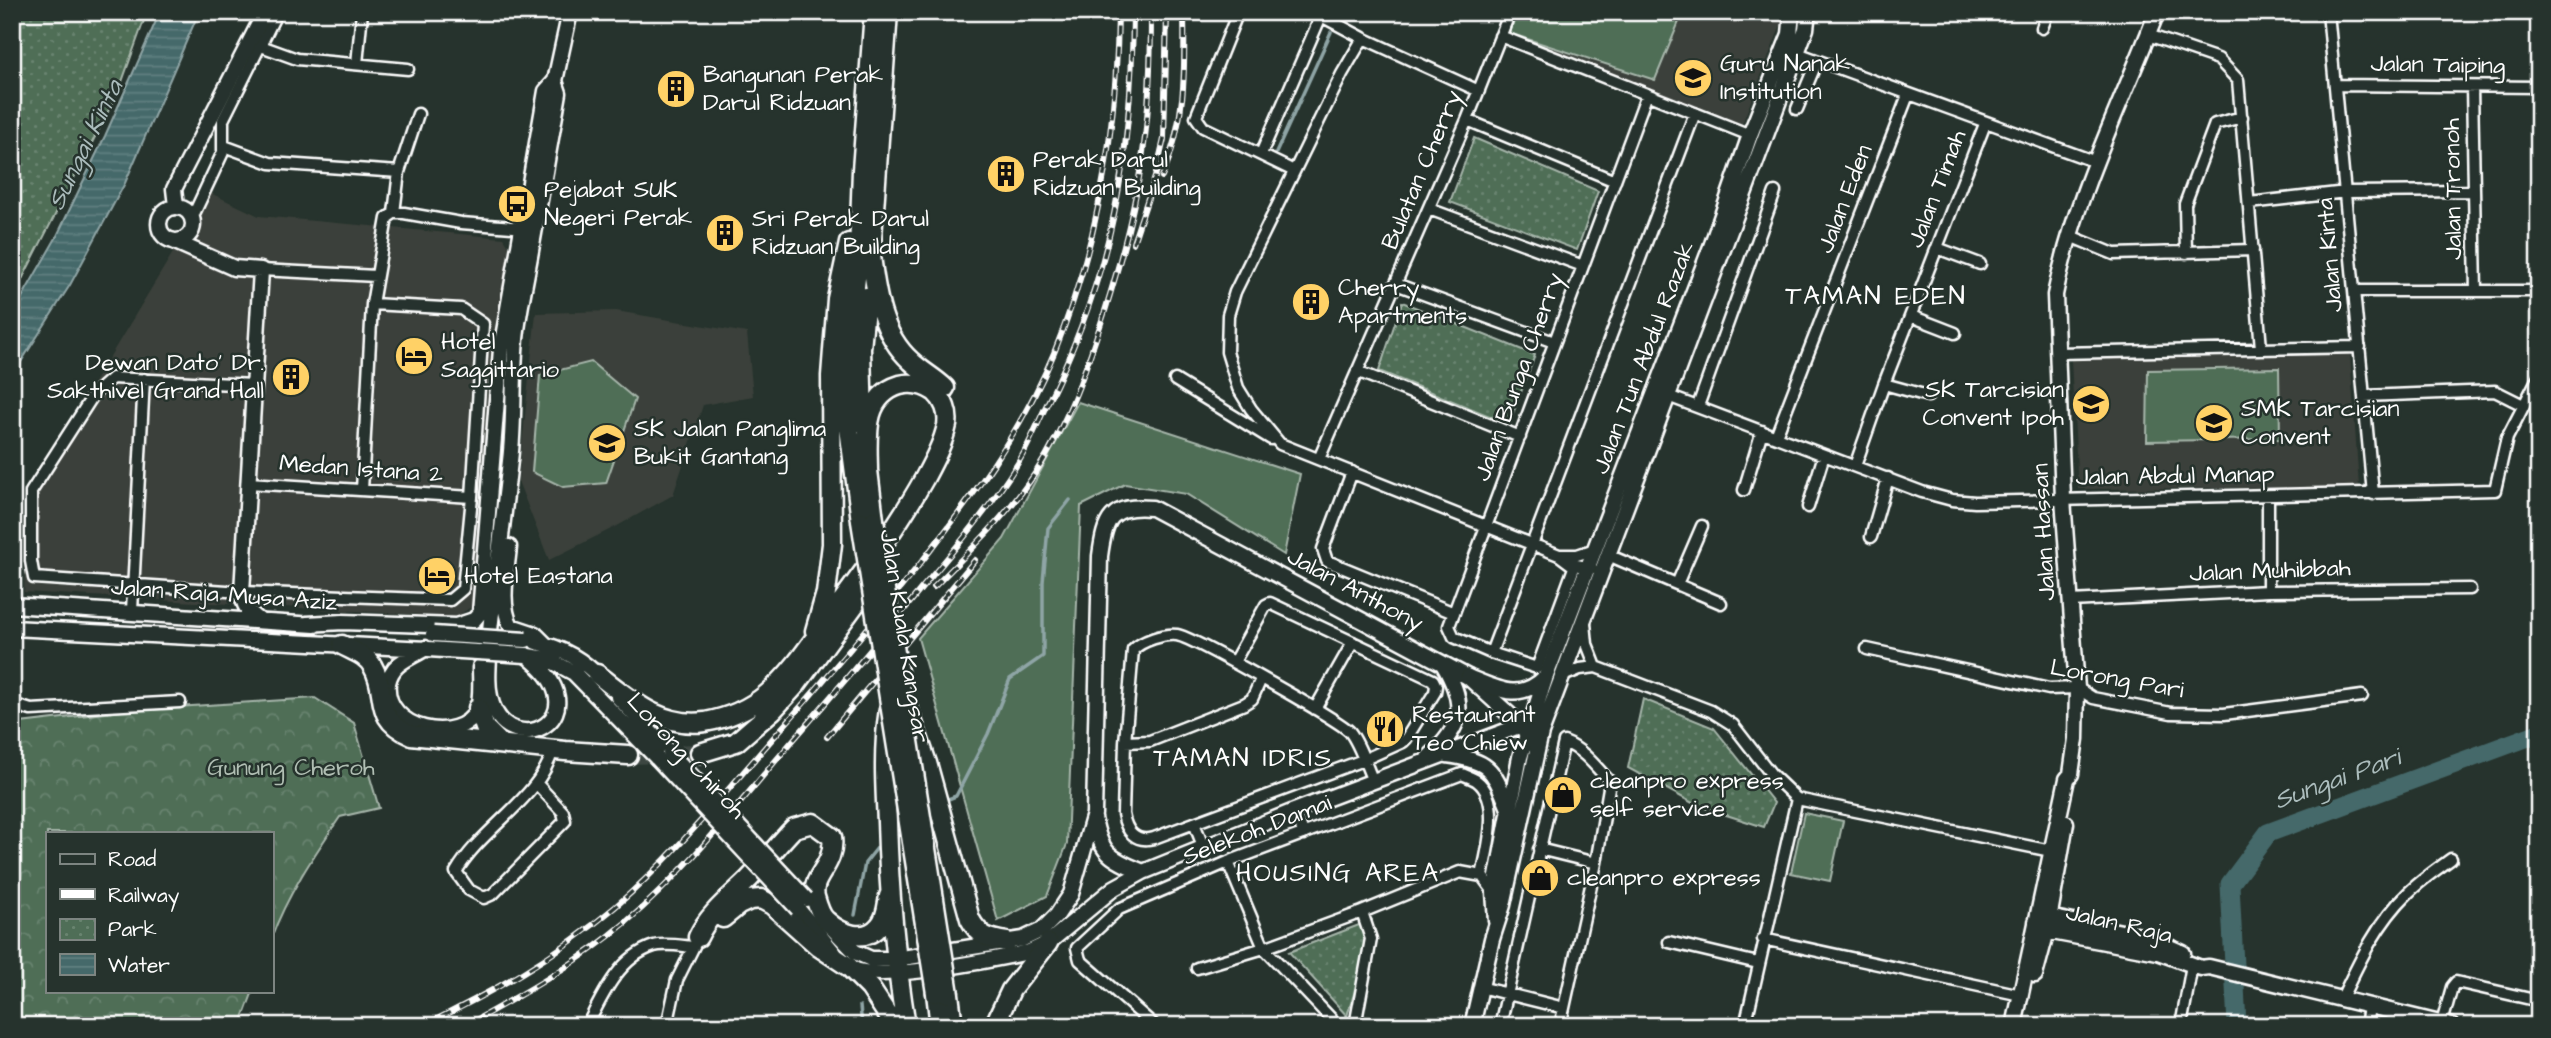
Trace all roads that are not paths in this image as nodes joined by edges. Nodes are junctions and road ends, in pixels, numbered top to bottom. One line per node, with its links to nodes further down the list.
1 (265, 12): 39 (main road)
2 (277, 12): 19 (street)
3 (362, 12): 22 (street)
4 (570, 12): 54 (main road)
5 (874, 12): 41 (highway)
6 (888, 12): 60 (highway)
7 (1238, 12): 38 (street)
8 (1510, 12): 17 (street, Bulatan Cherry)
9 (1792, 12): 36 (main road, Jalan Tun Abdul Razak)
10 (1808, 12): 20 (main road, Jalan Tun Abdul Razak)
11 (2048, 12): 15 (street)
12 (2157, 12): 16 (main road, Jalan Hassan)
13 (2328, 12): 24 (street, Jalan Kinta)
14 (1317, 14): 18 (street); 38 (street)
15 (2042, 28)
16 (2148, 35): 33 (street); 40 (main road, Jalan Hassan)
17 (1500, 36): 27 (street, Bulatan Cherry); 28 (street)
18 (1363, 38): 27 (street); 42 (street)
19 (261, 46): 22 (street); 37 (street)
20 (1797, 53): 21 (street); 84 (main road, Jalan Tun Abdul Razak)
21 (1817, 61): 29 (street); 30 (street)
22 (357, 64): 23 (street)
23 (408, 69)
24 (2336, 85): 25 (street, Jalan Taiping); 47 (street, Jalan Kinta)
25 (2472, 87): 26 (street, Jalan Taiping); 45 (street, Jalan Tronoh)
26 (2539, 87)
27 (1479, 91): 34 (street, Bulatan Cherry)
28 (1647, 94): 31 (street); 44 (street, Jalan Bunga Cherry)
29 (1908, 94): 35 (street); 90 (street, Jalan Eden)
30 (1797, 109)
31 (1695, 113): 36 (street); 113 (street)
32 (418, 114): 43 (street)
33 (2242, 117): 48 (street); 59 (street)
34 (1467, 120): 44 (street); 50 (street, Bulatan Cherry)
35 (1985, 124): 40 (street); 57 (street, Jalan Timah)
36 (1750, 135): 77 (main road, Jalan Tun Abdul Razak)
37 (224, 146): 43 (street); 53 (street)
38 (1261, 154): 42 (street)
39 (189, 161): 49 (main road); 52 (main road)
40 (2096, 162): 55 (main road, Jalan Hassan)
41 (862, 170): 60 (highway); 131 (highway)
42 (1294, 171): 92 (street)
43 (399, 172): 51 (street)
44 (1615, 181): 62 (street, Jalan Bunga Cherry)
45 (2474, 191): 47 (street); 67 (street, Jalan Tronoh)
46 (1776, 192): 88 (street)
47 (2346, 192): 48 (street); 66 (street, Jalan Kinta)
48 (2249, 203): 58 (street)
49 (176, 206): 52 (main road); 53 (main road)
50 (1429, 209): 62 (street); 65 (street, Bulatan Cherry)
51 (394, 213): 54 (street); 64 (street)
52 (162, 214): 56 (main road)
53 (192, 224): 56 (main road); 63 (main road)
54 (528, 228): 75 (main road); 95 (main road)
55 (2070, 236): 59 (street); 76 (main road, Jalan Hassan)
56 (171, 240): 63 (main road)
57 (1937, 248): 61 (street); 70 (street, Jalan Timah)
58 (2253, 250): 59 (street); 74 (street)
59 (2186, 253)
60 (865, 254): 98 (highway, Jalan Kuala Kangsar); 109 (highway, Jalan Kuala Kangsar); 159 (highway)
61 (1980, 264)
62 (1583, 266): 72 (street, Jalan Bunga Cherry)
63 (261, 270): 64 (street); 83 (main road)
64 (376, 276): 69 (street)
65 (1396, 284): 72 (street); 78 (street, Bulatan Cherry)
66 (2355, 291): 67 (street); 73 (street, Jalan Kinta)
67 (2476, 291): 68 (street)
68 (2539, 291)
69 (372, 304): 102 (street); 106 (street)
70 (1911, 316): 71 (street); 82 (street, Jalan Timah)
71 (1955, 333)
72 (1554, 342): 91 (street, Jalan Bunga Cherry)
73 (2360, 347): 74 (street); 86 (street, Jalan Kinta)
74 (2262, 348): 76 (street)
75 (501, 349): 129 (main road); 153 (main road)
76 (2057, 353): 107 (main road, Jalan Hassan)
77 (1668, 358): 84 (main road); 94 (main road, Jalan Tun Abdul Razak)
78 (1357, 371): 91 (street); 96 (street, Bulatan Cherry)
79 (2539, 376): 87 (street)
80 (144, 379): 83 (street); 117 (street); 117 (street)
81 (1175, 380): 92 (street)
82 (1884, 384): 85 (street); 97 (street, Jalan Timah)
83 (253, 385): 101 (main road)
84 (1668, 396): 88 (street, Jalan Abdul Manap); 94 (main road); 115 (main road, Jalan Tun Abdul Razak)
85 (1928, 396)
86 (2364, 396): 87 (street); 104 (street, Jalan Kinta)
87 (2523, 405): 104 (street, Jalan Abdul Manap)
88 (1698, 406): 89 (street, Jalan Abdul Manap)
89 (1762, 431): 90 (street, Jalan Abdul Manap); 103 (street)
90 (1776, 436): 93 (street, Jalan Abdul Manap)
91 (1520, 437): 110 (street, Jalan Bunga Cherry)
92 (1280, 444): 96 (street)
93 (1824, 455): 97 (street, Jalan Abdul Manap); 108 (street)
94 (1630, 457): 115 (main road, Jalan Tun Abdul Razak)
95 (511, 458): 133 (main road); 138 (main road)
96 (1319, 458): 99 (street)
97 (1855, 466): 100 (street, Jalan Abdul Manap)
98 (868, 472): 109 (highway, Jalan Kuala Kangsar); 131 (highway)
99 (1352, 472): 110 (street); 126 (street)
100 (1888, 478): 107 (street, Jalan Abdul Manap); 112 (street)
101 (247, 483): 102 (street, Medan Istana 2); 121 (main road)
102 (362, 490): 106 (street, Medan Istana 2)
103 (1744, 490)
104 (2373, 494): 105 (street, Jalan Abdul Manap)
105 (2268, 496): 107 (street, Jalan Abdul Manap); 120 (street)
106 (472, 497): 121 (street)
107 (2063, 499): 122 (main road, Jalan Hassan)
108 (1808, 507)
109 (868, 521): 147 (highway, Jalan Kuala Kangsar, bridge); 151 (highway, Jalan Kuala Kangsar, bridge)
110 (1485, 526): 113 (street); 126 (street, Jalan Bunga Cherry)
111 (1702, 526): 118 (street)
112 (1871, 537)
113 (1533, 545): 114 (street); 137 (street)
114 (1559, 555): 115 (street); 116 (street)
115 (1602, 558): 116 (main road, Jalan Tun Abdul Razak); 118 (street); 127 (main road, Jalan Tun Abdul Razak)
116 (1581, 566): 137 (street); 143 (main road, Jalan Tun Abdul Razak)
117 (134, 584): 121 (street); 125 (street)
118 (1677, 584): 123 (street)
119 (2470, 589): 120 (street, Jalan Muhibbah)
120 (2268, 591): 122 (street, Jalan Muhibbah)
121 (242, 592): 128 (main road)
122 (2071, 601): 148 (main road, Jalan Hassan)
123 (1721, 603)
124 (12, 605): 125 (main road, Jalan Raja Musa Aziz)
125 (132, 611): 128 (main road, Jalan Raja Musa Aziz)
126 (1454, 613): 137 (street)
127 (1585, 615): 141 (street); 144 (main road, Jalan Tun Abdul Razak)
128 (260, 621): 129 (main road, Jalan Raja Musa Aziz)
129 (307, 624): 133 (main road, Jalan Raja Musa Aziz, bridge)
130 (12, 628): 134 (main road, Jalan Raja Musa Aziz)
131 (812, 641): 142 (highway)
132 (1353, 642): 139 (street); 154 (street); 164 (street)
133 (545, 644): 142 (main road, Lorong Chiroh)
134 (342, 645): 135 (main road, Jalan Raja Musa Aziz); 157 (highway)
135 (427, 649): 138 (main road, Lorong Chiroh, bridge); 153 (main road)
136 (1867, 649): 148 (street, Lorong Pari)
137 (1492, 653)
138 (526, 655): 161 (main road, Lorong Chiroh)
139 (1234, 663): 146 (street); 156 (street)
140 (1442, 663): 145 (main road, Jalan Anthony); 165 (main road); 171 (main road, Jalan Anthony)
141 (1596, 667): 144 (street); 168 (street)
142 (597, 674): 161 (main road, Lorong Chiroh)
143 (1546, 676): 145 (main road); 155 (main road, Jalan Tun Abdul Razak)
144 (1563, 676): 155 (main road, Jalan Tun Abdul Razak); 163 (main road, Jalan Tun Abdul Razak)
145 (1468, 677): 155 (main road, Jalan Anthony)
146 (1261, 679): 154 (street); 156 (street)
147 (900, 684): 191 (highway, bridge); 214 (highway, Jalan Kuala Kangsar, bridge)
148 (2077, 688): 149 (street, Lorong Pari); 176 (main road, Jalan Hassan)
149 (2362, 696)
150 (180, 702): 152 (street)
151 (890, 703): 183 (highway); 213 (highway, Jalan Kuala Kangsar, bridge)
152 (12, 704)
153 (478, 708): 157 (highway)
154 (1315, 709): 164 (street)
155 (1528, 727): 162 (main road); 163 (main road); 170 (main road, Jalan Tun Abdul Razak)
156 (1125, 742): 172 (street)
157 (501, 744): 158 (highway)
158 (553, 749): 160 (highway); 167 (street)
159 (700, 753)
160 (628, 755)
161 (664, 755): 184 (main road, Lorong Chiroh, bridge)
162 (1447, 755): 165 (main road); 170 (main road)
163 (1534, 759): 187 (main road, Jalan Tun Abdul Razak)
164 (1363, 760): 166 (street); 172 (street)
165 (1424, 762): 166 (main road)
166 (1373, 781): 169 (main road)
167 (536, 783): 167 (street)
168 (1797, 799): 176 (street); 189 (street)
169 (1294, 811): 173 (street); 174 (main road)
170 (1511, 812): 182 (main road, Jalan Tun Abdul Razak)
171 (1094, 814): 180 (main road); 191 (main road)
172 (1194, 823): 174 (street)
173 (1304, 834): 178 (street, Selekoh Damai); 181 (street, Selekoh Damai)
174 (1203, 846): 180 (main road)
175 (1539, 849): 179 (street); 179 (street); 202 (street)
176 (2057, 851): 188 (main road, Jalan Hassan)
177 (2451, 859): 204 (street)
178 (1228, 862): 194 (street); 216 (street, Selekoh Damai)
179 (1596, 863): 207 (street)
180 (1143, 872): 192 (main road)
181 (1482, 876): 182 (street); 185 (street)
182 (1494, 892): 187 (main road, Jalan Tun Abdul Razak)
183 (890, 896): 186 (highway); 197 (highway)
184 (802, 904): 186 (main road); 198 (main road)
185 (1362, 912): 194 (street); 218 (street)
186 (825, 920): 190 (highway); 197 (main road)
187 (1496, 923): 201 (main road)
188 (2044, 923): 196 (main road, Jalan Raja); 200 (main road, Jalan Raja); 203 (main road); 224 (main road)
189 (1763, 939): 195 (street); 203 (street)
190 (696, 942): 198 (highway); 209 (street); 210 (street)
191 (1007, 942): 197 (main road)
192 (1048, 943): 197 (main road); 215 (highway)
193 (1669, 943): 195 (street)
194 (1264, 948): 199 (street); 217 (street)
195 (1758, 963): 222 (street)
196 (2192, 965): 200 (main road, Jalan Raja); 225 (street)
197 (897, 966): 198 (main road); 212 (highway)
198 (849, 967): 211 (highway)
199 (1197, 968)
200 (2209, 968): 204 (main road, Jalan Raja)
201 (1480, 987): 202 (street); 219 (main road)
202 (1506, 995): 207 (street); 220 (street)
203 (2021, 995): 223 (main road)
204 (2341, 1000): 206 (main road, Jalan Raja)
205 (2539, 1001): 208 (street)
206 (2369, 1007): 208 (main road, Jalan Raja); 226 (street)
207 (1564, 1008): 221 (street)
208 (2447, 1025)
209 (587, 1026)
210 (667, 1026)
211 (895, 1026)
212 (906, 1026)
213 (940, 1026)
214 (953, 1026)
215 (994, 1026)
216 (1155, 1026)
217 (1338, 1026)
218 (1355, 1026)
219 (1472, 1026)
220 (1500, 1026)
221 (1560, 1026)
222 (1745, 1026)
223 (2014, 1026)
224 (2023, 1026)
225 (2181, 1026)
226 (2366, 1026)

